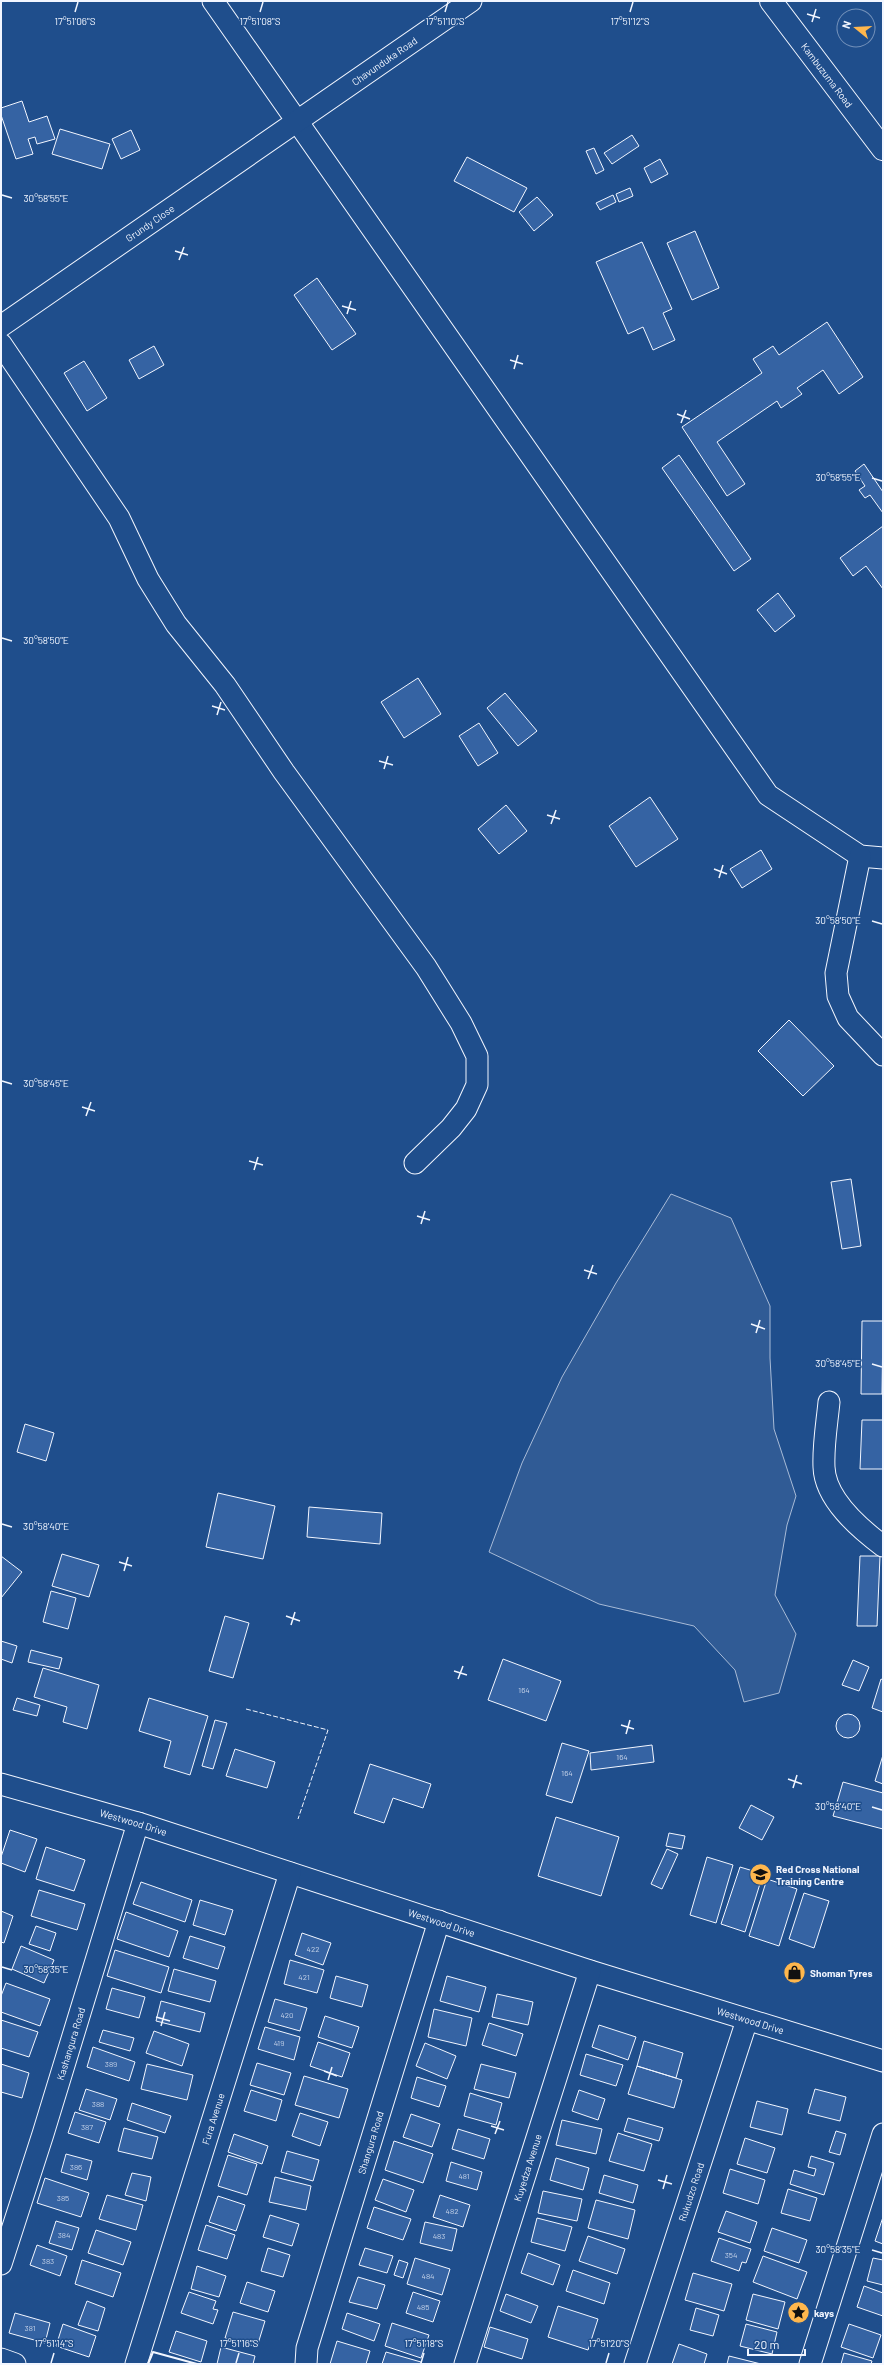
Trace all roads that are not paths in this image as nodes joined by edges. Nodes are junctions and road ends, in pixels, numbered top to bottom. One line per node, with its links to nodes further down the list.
1 (213, 1): 4 (street)
2 (471, 1): 4 (street, Chavunduka Road)
3 (771, 1): 5 (main road, Kambuzuma Road)
4 (299, 122): 6 (street, Grundy Close); 8 (street)
5 (883, 149)
6 (1, 326)
7 (1, 344): 11 (street)
8 (860, 856): 9 (street); 10 (street)
9 (883, 858)
10 (883, 1055)
11 (415, 1163)
12 (829, 1402): 13 (street)
13 (883, 1546)
14 (1, 1784): 15 (street, Westwood Drive)
15 (138, 1823): 16 (street, Westwood Drive); 22 (street, Kashangura Road)
16 (290, 1873): 17 (street, Westwood Drive); 25 (street, Fura Avenue)
17 (439, 1921): 18 (street, Westwood Drive); 26 (street, Shangura Road)
18 (590, 1971): 19 (street, Westwood Drive); 27 (street, Kuyedza Avenue)
19 (747, 2020): 20 (street, Westwood Drive); 28 (street, Rukudzo Road)
20 (883, 2061)
21 (883, 2134): 29 (street)
22 (1, 2264)
23 (1, 2359): 24 (street)
24 (15, 2364)
25 (136, 2364)
26 (306, 2364)
27 (465, 2364)
28 (635, 2364)
29 (810, 2364)

